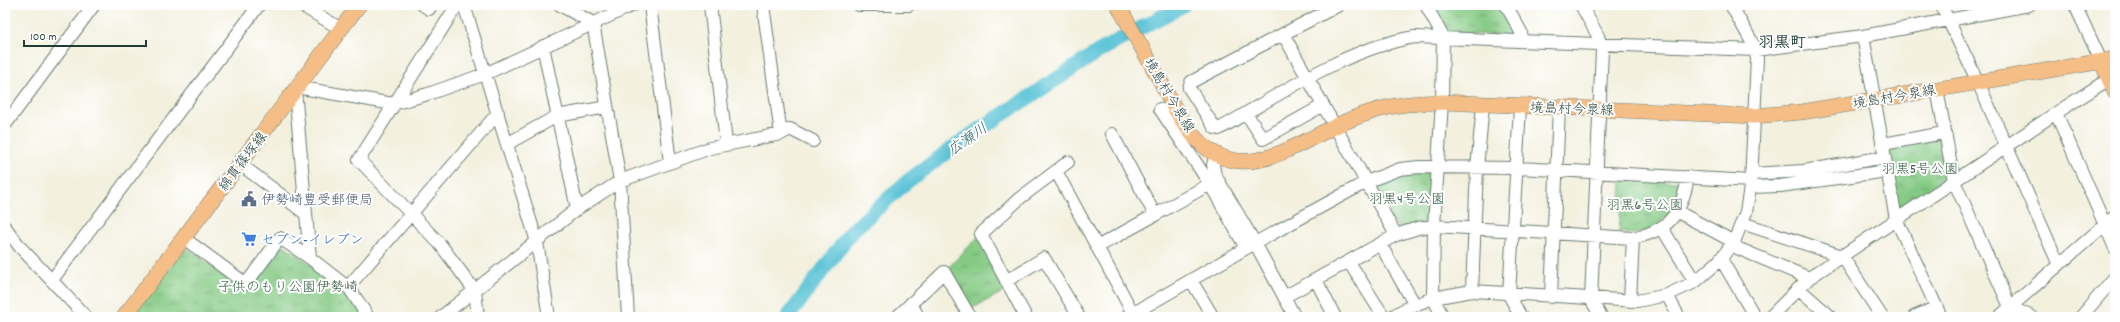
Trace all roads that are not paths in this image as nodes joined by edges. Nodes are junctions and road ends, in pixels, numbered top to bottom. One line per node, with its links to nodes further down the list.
1 (94, 5): 57 (street)
2 (259, 5): 117 (street)
3 (301, 5): 27 (street)
4 (359, 5): 27 (main road, 綿貫篠塚線)
5 (423, 5): 6 (street)
6 (431, 5)
7 (457, 5): 44 (street)
8 (464, 5): 36 (street)
9 (560, 5): 26 (street)
10 (633, 5): 26 (street)
11 (650, 5): 69 (street)
12 (710, 5): 64 (street)
13 (763, 5): 60 (street)
14 (859, 5): 15 (street)
15 (909, 5)
16 (1118, 5): 67 (main road, 境島村今泉線)
17 (1339, 5): 28 (street)
18 (1426, 5): 30 (street)
19 (1506, 5): 31 (street)
20 (1581, 5): 32 (street)
21 (1731, 5): 34 (street)
22 (1941, 5): 25 (street)
23 (2029, 5): 25 (street)
24 (2075, 5): 35 (street)
25 (1947, 19): 29 (street); 38 (street)
26 (593, 23): 33 (street); 47 (street)
27 (341, 28): 41 (main road, 綿貫篠塚線)
28 (1283, 34): 37 (street); 53 (street)
29 (1863, 36): 34 (street); 42 (street)
30 (1443, 37): 31 (street); 37 (street); 43 (street)
31 (1522, 40): 32 (street)
32 (1601, 44): 34 (street); 51 (street)
33 (543, 46): 36 (street); 55 (street)
34 (1756, 50): 56 (street)
35 (2108, 60): 38 (main road, 境島村今泉線); 39 (main road)
36 (485, 74): 44 (street); 52 (street)
37 (1307, 79): 46 (street); 53 (street)
38 (1978, 82): 40 (main road, 境島村今泉線); 66 (street)
39 (2112, 86): 54 (street)
40 (1937, 89): 42 (main road, 境島村今泉線); 59 (street)
41 (295, 90): 44 (street); 71 (main road, 綿貫篠塚線); 87 (street)
42 (1875, 99): 56 (main road, 境島村今泉線); 65 (street)
43 (1442, 102): 45 (main road, 境島村今泉線); 58 (main road, 境島村今泉線); 72 (street)
44 (393, 104): 88 (street)
45 (1483, 105): 48 (main road, 境島村今泉線); 73 (street)
46 (1322, 106): 53 (street); 58 (street)
47 (607, 107): 55 (street); 80 (street)
48 (1520, 107): 49 (main road, 境島村今泉線); 74 (street)
49 (1560, 108): 51 (main road, 境島村今泉線); 77 (street)
50 (1160, 109): 84 (street)
51 (1599, 109): 56 (main road, 境島村今泉線); 78 (street)
52 (498, 113): 63 (street); 88 (street)
53 (1246, 113)
54 (2056, 113): 66 (street); 93 (street)
55 (557, 116): 63 (street); 85 (street)
56 (1753, 116): 81 (street)
57 (5, 125)
58 (1334, 127): 67 (main road, 境島村今泉線); 83 (street)
59 (1944, 133): 65 (street); 82 (street)
60 (782, 134): 62 (street); 64 (street)
61 (1112, 134): 89 (street)
62 (813, 141)
63 (507, 144): 104 (street)
64 (726, 144): 69 (street)
65 (1883, 144): 68 (street)
66 (2006, 146): 82 (street); 114 (street)
67 (1216, 153): 107 (street)
68 (1885, 157): 76 (street); 81 (street)
69 (670, 162): 80 (street)
70 (1068, 162): 75 (street)
71 (240, 164): 87 (street); 103 (main road, 綿貫篠塚線)
72 (1437, 166): 73 (street); 83 (street); 94 (street)
73 (1477, 168): 74 (street); 96 (street)
74 (1517, 168): 77 (street); 98 (street)
75 (1056, 171): 108 (street); 120 (street)
76 (1887, 171): 81 (street); 91 (street)
77 (1556, 172): 78 (street); 99 (street)
78 (1596, 173): 79 (street); 101 (street)
79 (1688, 177): 81 (street); 86 (street)
80 (620, 180): 85 (street); 145 (street)
81 (1751, 181): 92 (street)
82 (1954, 181): 91 (street); 135 (street)
83 (1366, 182): 100 (street); 107 (street)
84 (1210, 184): 89 (street); 107 (street)
85 (577, 210): 104 (street)
86 (1678, 212): 97 (street); 105 (street)
87 (306, 214): 111 (street)
88 (412, 214): 122 (street); 124 (street)
89 (1155, 215): 108 (street)
90 (2115, 216): 93 (street)
91 (1896, 219): 110 (street); 136 (street)
92 (1742, 223): 105 (street); 110 (street)
93 (2105, 224): 109 (street); 114 (street)
94 (1434, 226): 96 (street); 100 (street); 130 (street)
95 (5, 227): 117 (street)
96 (1475, 228): 98 (street); 125 (street)
97 (1662, 228): 102 (street); 121 (street)
98 (1514, 231): 99 (street); 126 (street)
99 (1554, 233): 101 (street); 129 (street)
100 (1396, 235): 106 (street)
101 (1595, 236): 102 (street); 131 (street)
102 (1632, 238): 132 (street)
103 (185, 239): 111 (street); 140 (main road, 綿貫篠塚線)
104 (537, 242): 124 (street); 144 (street)
105 (1734, 242): 112 (street); 116 (street)
106 (1380, 244): 113 (street); 134 (street)
107 (1250, 246): 118 (street); 128 (street)
108 (1097, 247): 138 (street)
109 (2115, 248)
110 (1842, 256): 116 (street); 162 (street)
111 (310, 258): 122 (street)
112 (1721, 258): 121 (street); 159 (street)
113 (1348, 262): 119 (street); 153 (street)
114 (2059, 265): 135 (street)
115 (2115, 277): 166 (street)
116 (1809, 278): 123 (street)
117 (52, 280): 139 (street)
118 (1191, 280): 138 (street); 150 (street)
119 (1316, 280): 128 (street); 152 (street)
120 (1006, 281): 137 (street); 149 (street)
121 (1695, 282): 127 (street)
122 (348, 287): 141 (street)
123 (1799, 289): 160 (street); 161 (street)
124 (474, 291): 142 (street); 143 (street)
125 (1472, 291): 126 (street); 130 (street)
126 (1509, 294): 129 (street); 156 (street)
127 (1667, 294): 132 (street); 158 (street)
128 (1284, 297): 151 (street)
129 (1551, 297): 131 (street)
130 (1433, 298): 134 (street); 155 (street)
131 (1591, 299): 132 (street); 157 (street)
132 (1630, 300)
133 (911, 303): 146 (street); 147 (street); 148 (street)
134 (1415, 305): 154 (street)
135 (2010, 307): 164 (street); 165 (street)
136 (1939, 312): 163 (street)
137 (1023, 316)
138 (1132, 316)
139 (86, 317)
140 (124, 317)
141 (368, 317)
142 (441, 317)
143 (478, 317)
144 (549, 317)
145 (628, 317)
146 (897, 317)
147 (918, 317)
148 (970, 317)
149 (1079, 317)
150 (1213, 317)
151 (1295, 317)
152 (1336, 317)
153 (1384, 317)
154 (1391, 317)
155 (1442, 317)
156 (1521, 317)
157 (1601, 317)
158 (1679, 317)
159 (1755, 317)
160 (1770, 317)
161 (1831, 317)
162 (1882, 317)
163 (1914, 317)
164 (2000, 317)
165 (2032, 317)
166 (2081, 317)

